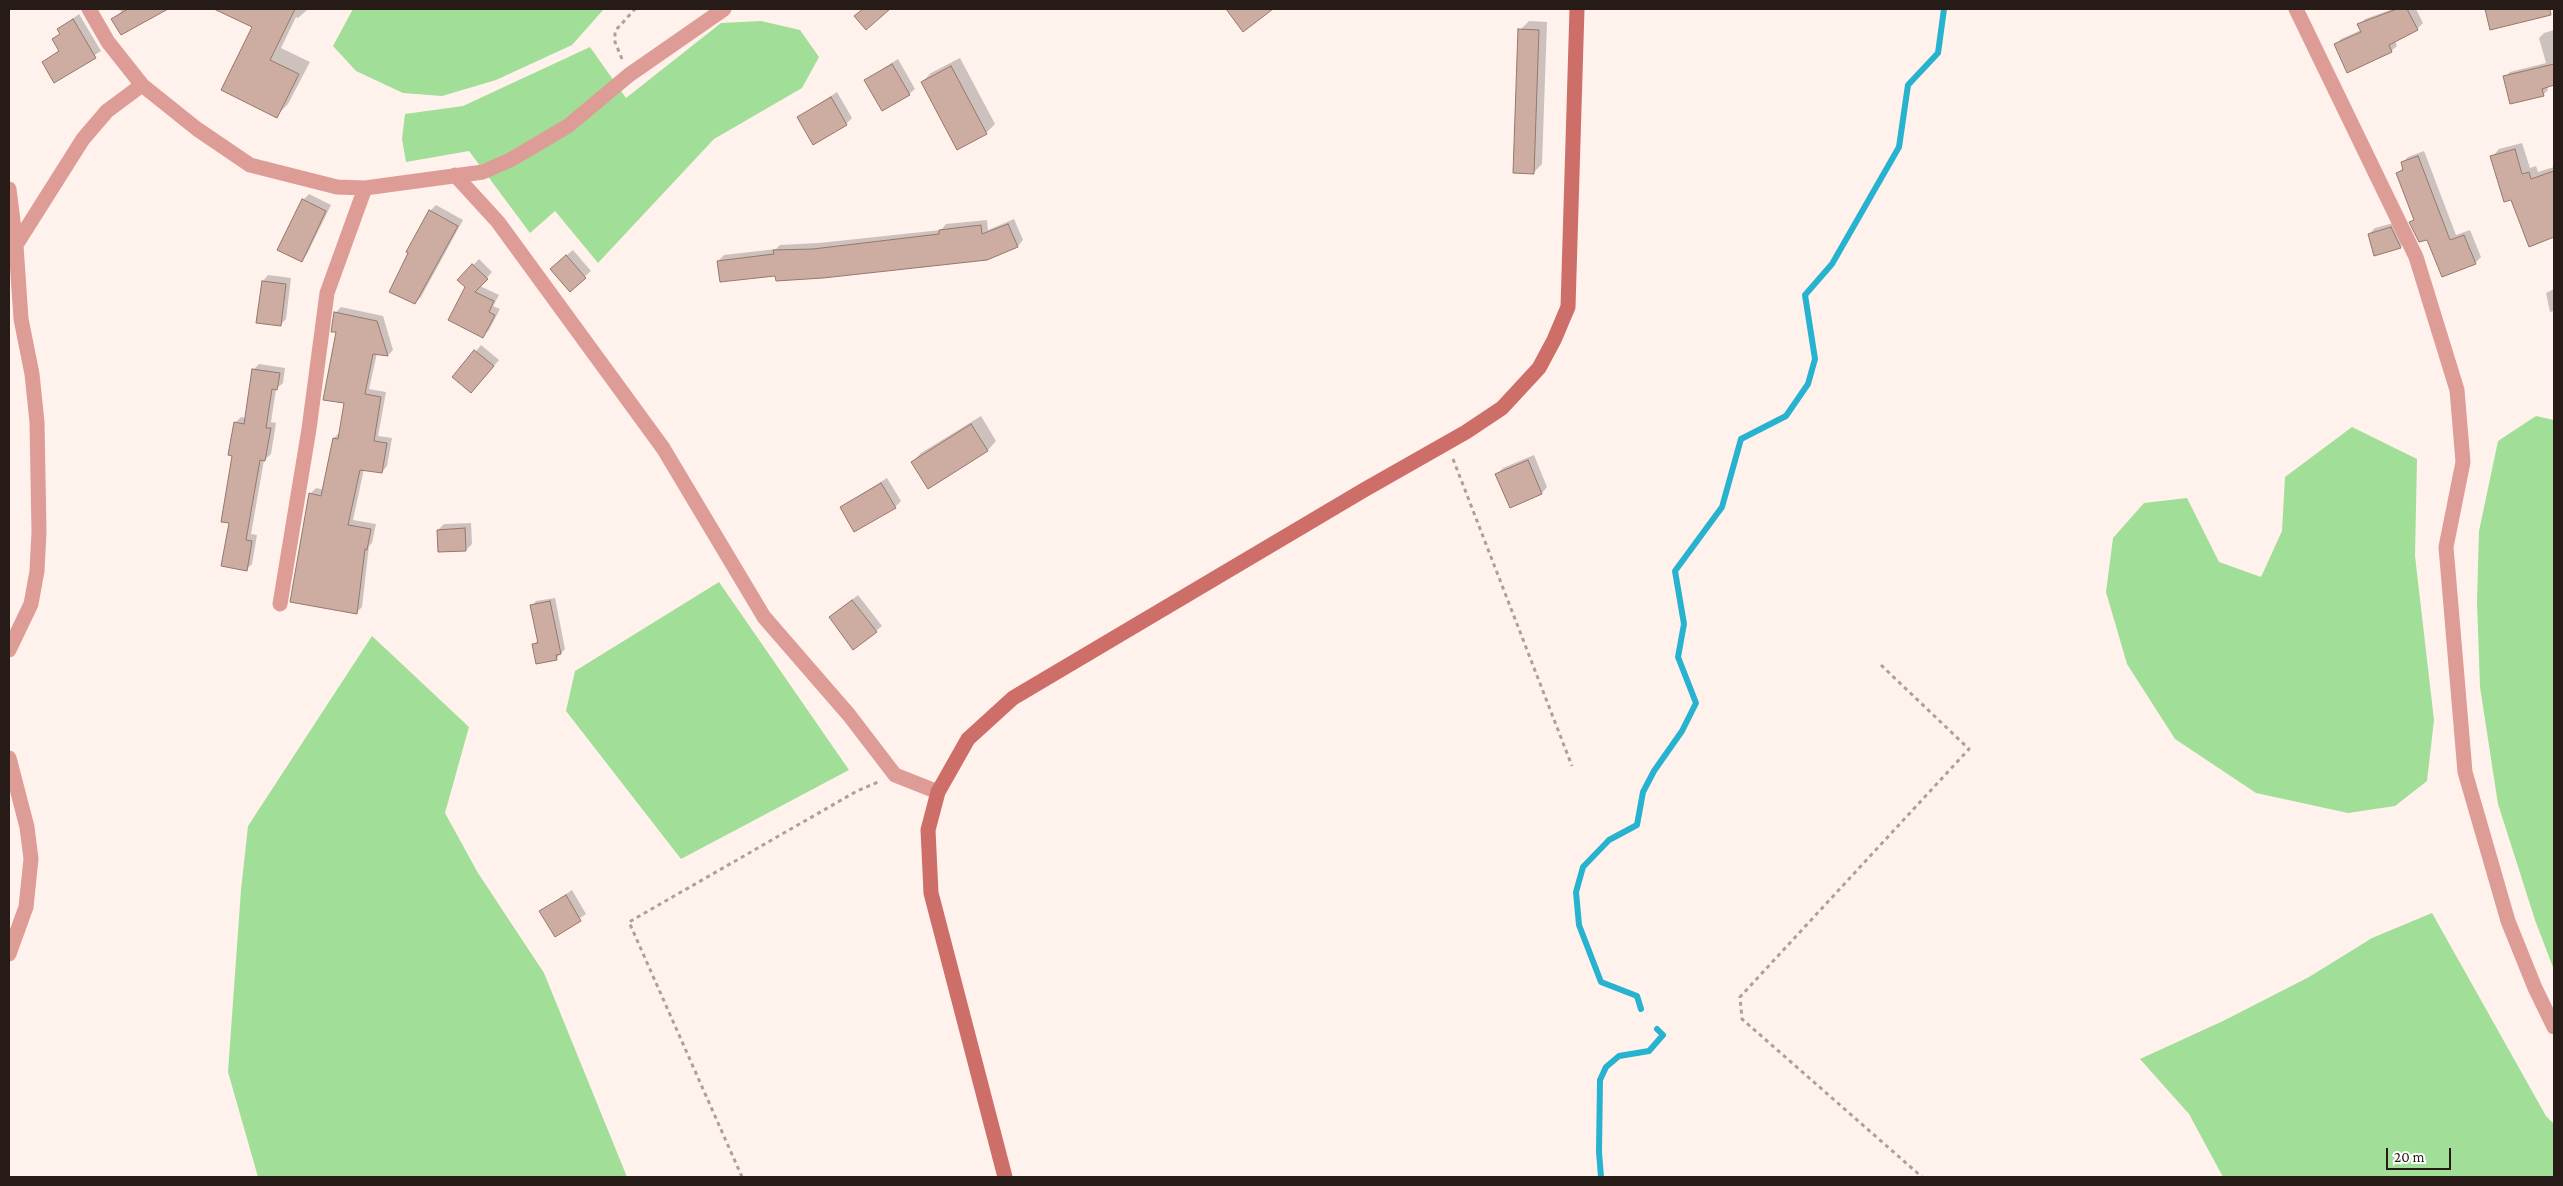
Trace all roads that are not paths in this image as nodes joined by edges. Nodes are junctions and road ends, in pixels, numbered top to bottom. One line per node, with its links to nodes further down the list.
1 (89, 9): 5 (street)
2 (724, 9): 6 (street)
3 (1577, 9): 13 (street)
4 (2296, 9): 15 (street)
5 (142, 85): 7 (street); 9 (street)
6 (455, 175): 7 (street); 13 (street)
7 (365, 188): 10 (street)
8 (9, 189): 9 (street)
9 (16, 244): 11 (street)
10 (280, 604)
11 (9, 650)
12 (9, 758): 14 (street)
13 (938, 792): 16 (street)
14 (9, 954)
15 (2554, 1027)
16 (1005, 1177)

